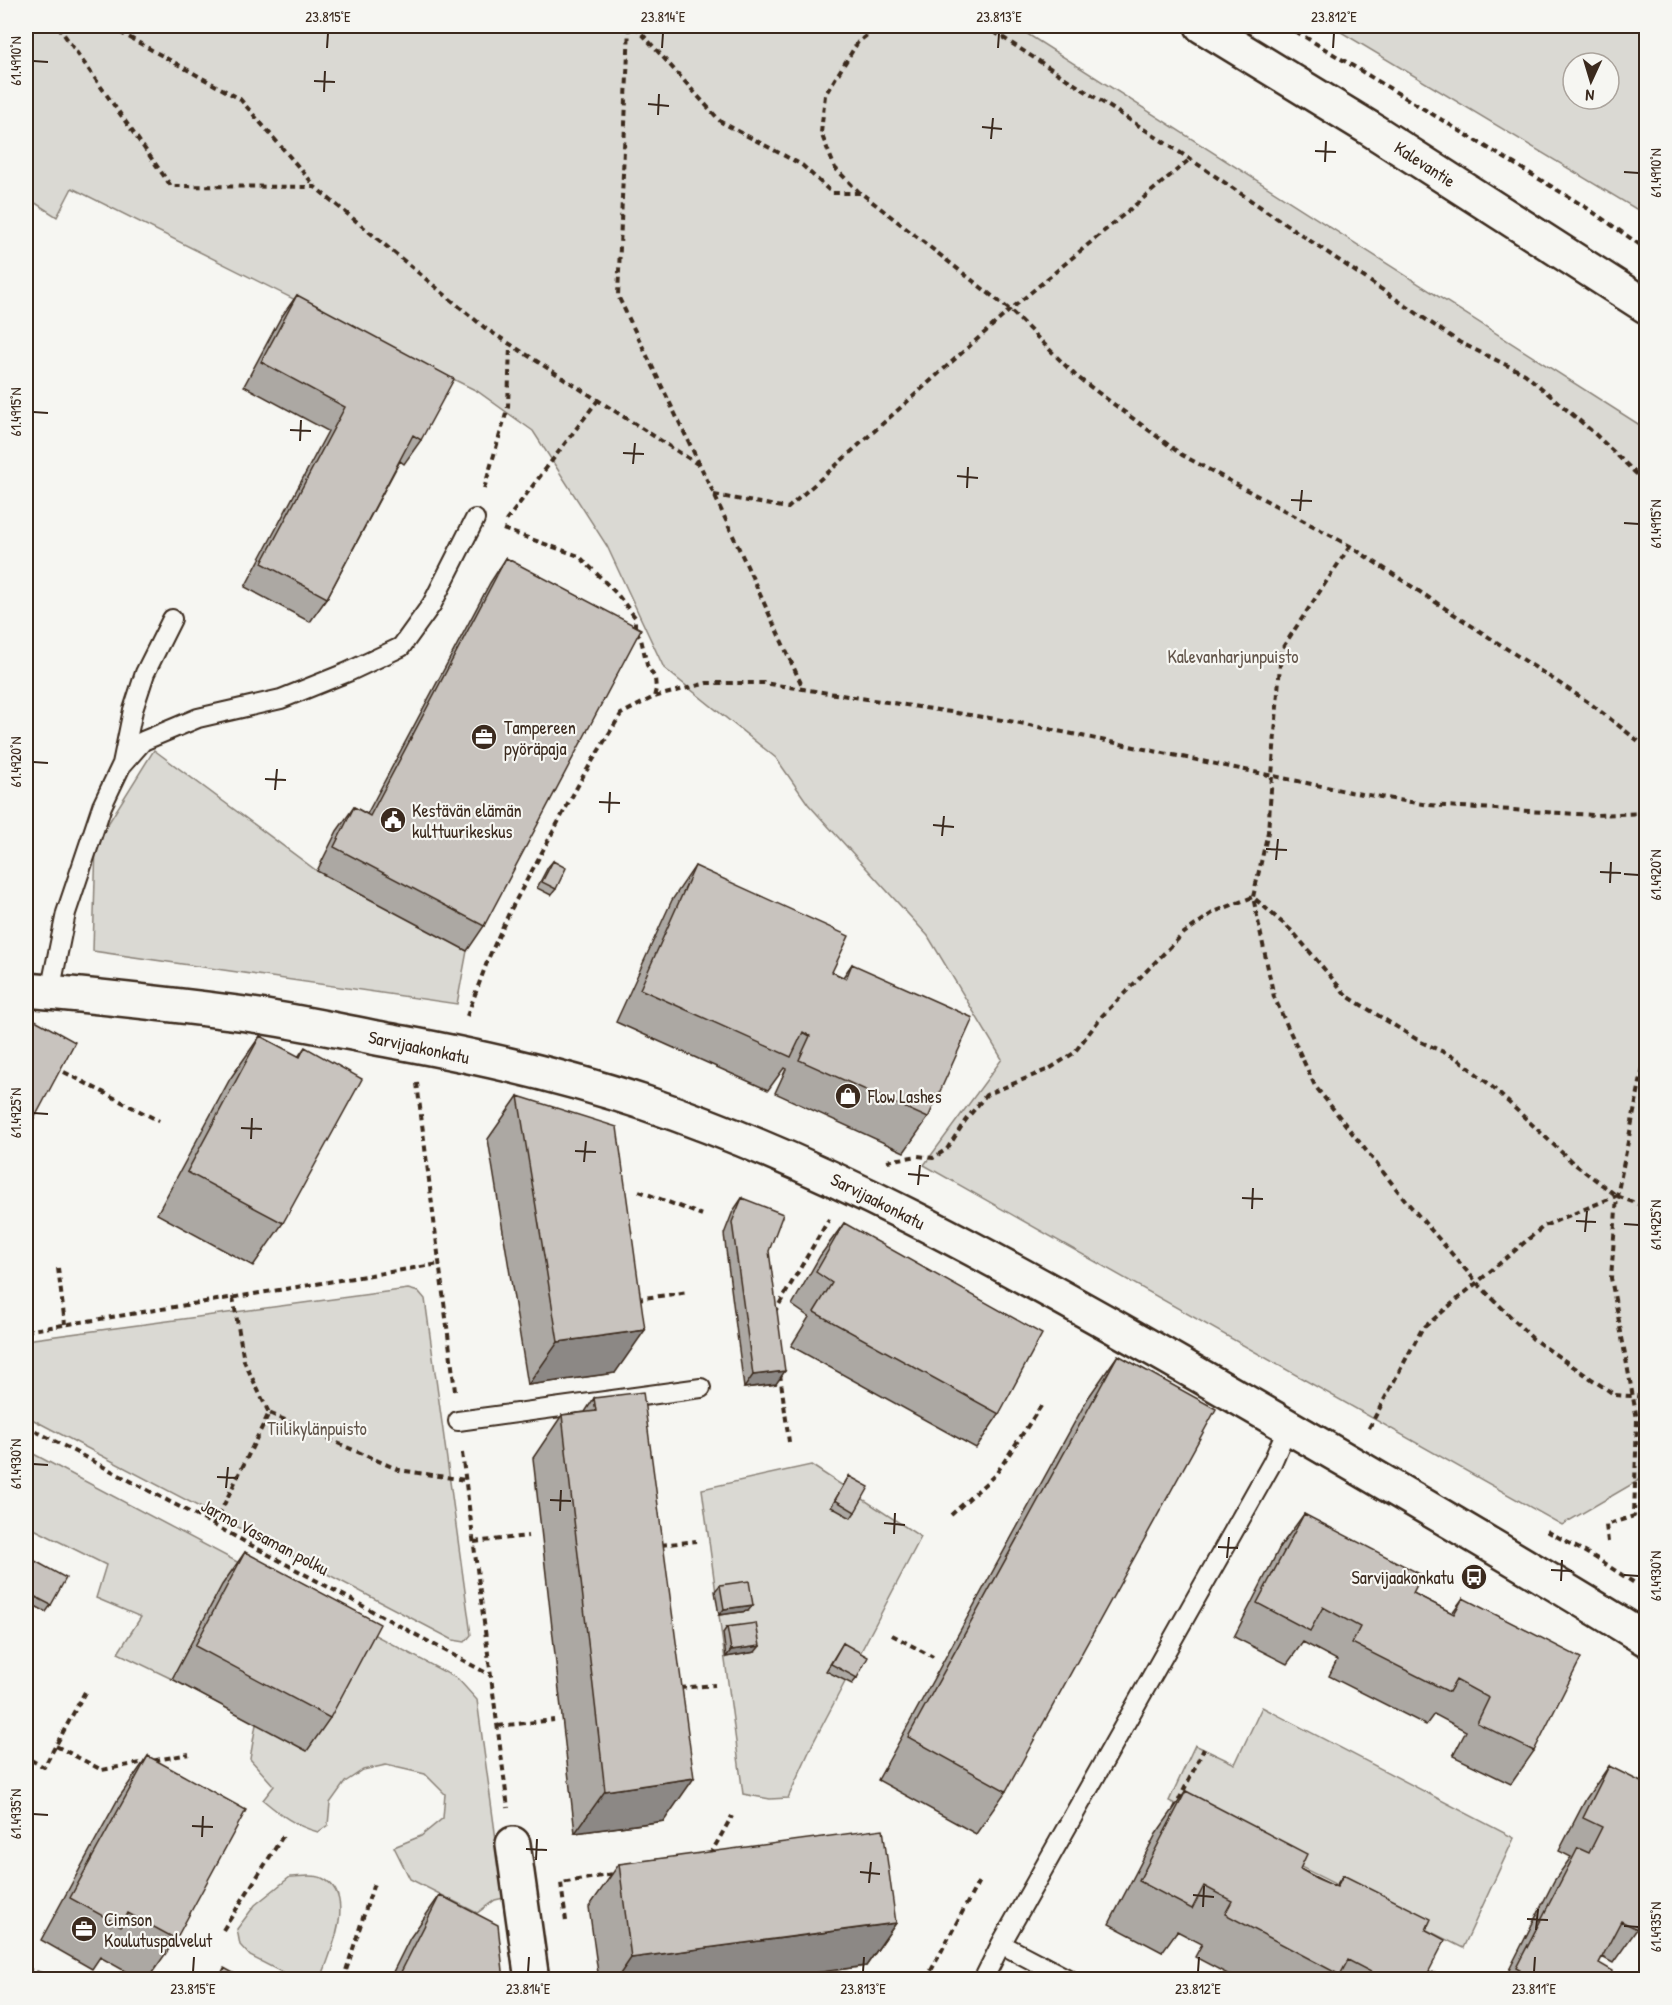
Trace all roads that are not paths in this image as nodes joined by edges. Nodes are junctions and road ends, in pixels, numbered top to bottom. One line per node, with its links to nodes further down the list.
1 (1202, 26): 2 (street, Kalevantie)
2 (1647, 306)
3 (475, 519): 5 (lane)
4 (172, 618): 5 (lane)
5 (121, 766): 6 (lane)
6 (38, 991): 9 (street, Sarvijaakonkatu)
7 (701, 1388): 8 (lane)
8 (458, 1420)
9 (1288, 1426): 10 (street, Sarvijaakonkatu); 12 (lane)
10 (1647, 1639)
11 (513, 1844): 13 (street)
12 (1001, 1944): 14 (lane); 15 (lane)
13 (532, 1980)
14 (983, 1980)
15 (1070, 1980)

